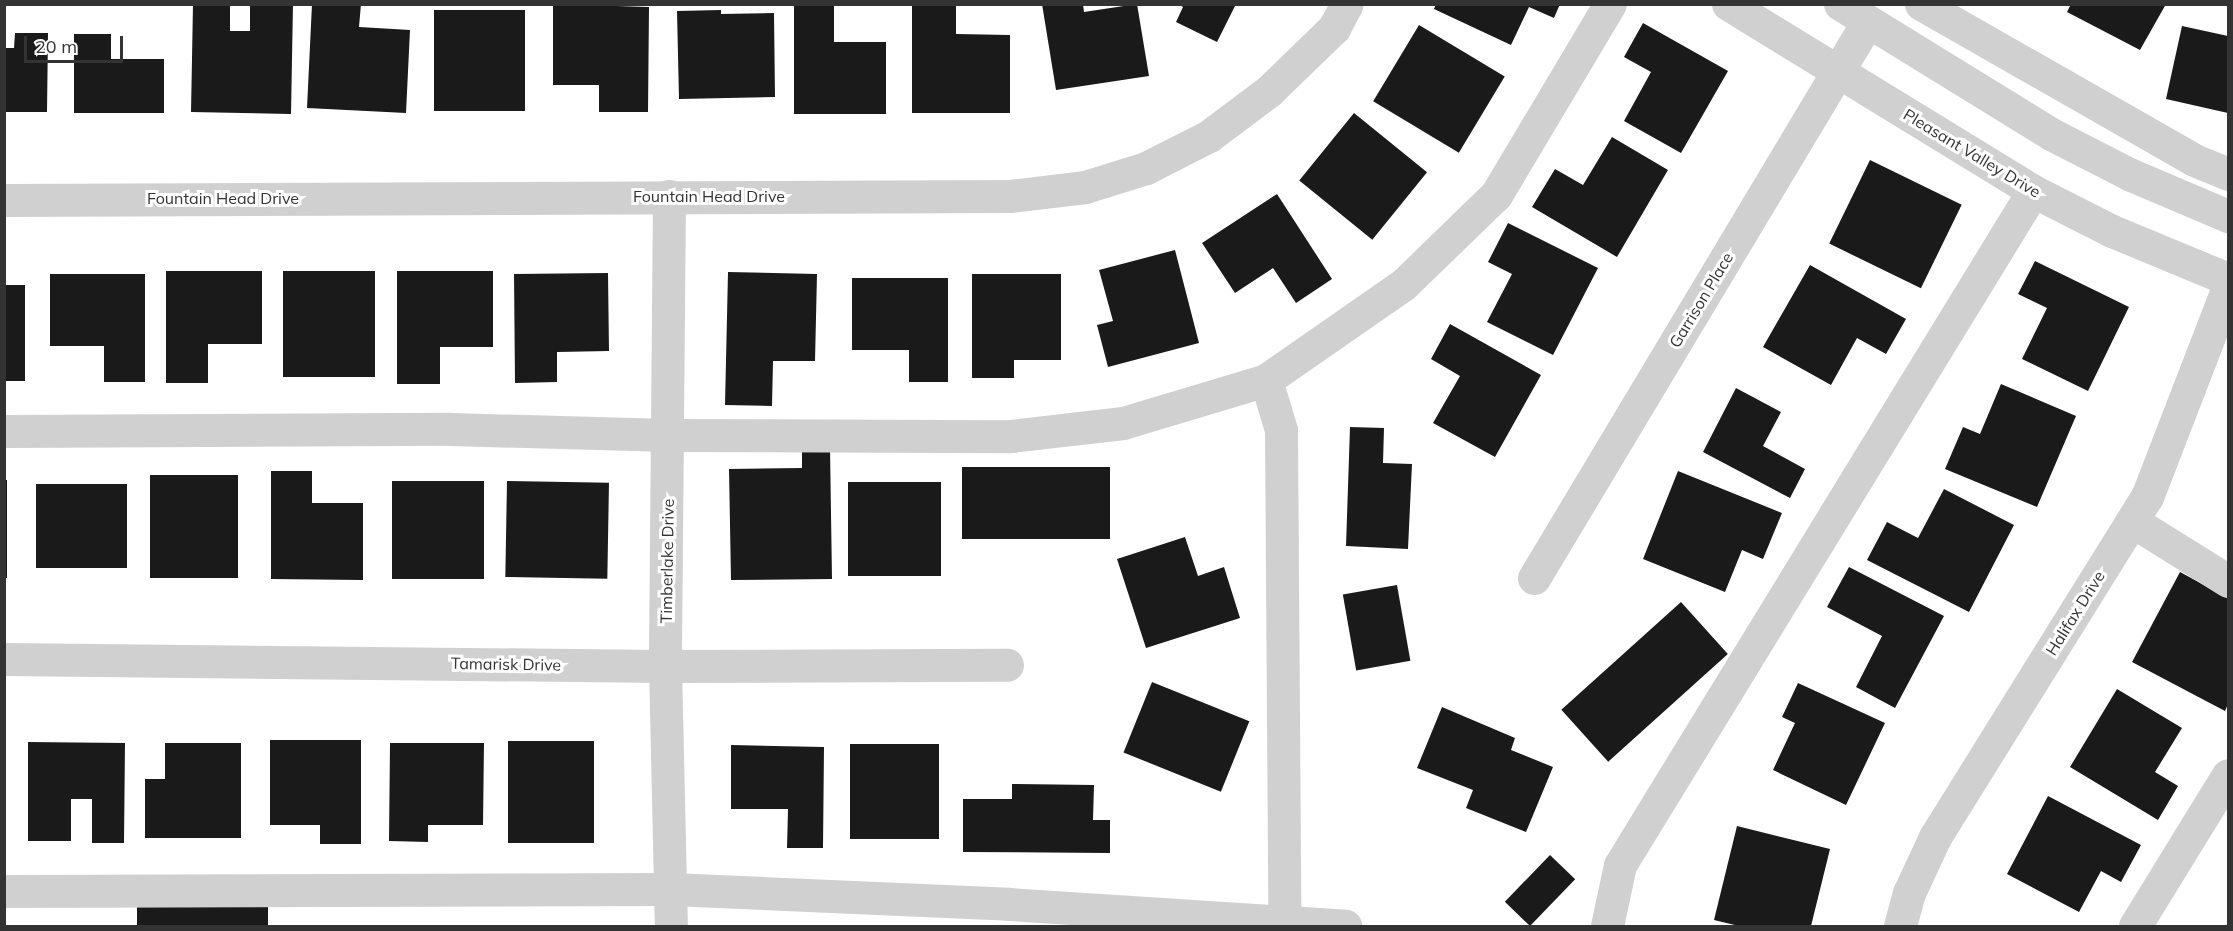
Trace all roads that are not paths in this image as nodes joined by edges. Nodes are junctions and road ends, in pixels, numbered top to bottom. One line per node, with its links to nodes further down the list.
1 (1347, 4): 10 (street, Fountain Head Drive)
2 (1610, 4): 15 (street)
3 (1728, 4): 7 (street, Pleasant Valley Drive)
4 (1840, 4): 6 (street)
5 (1921, 4): 8 (street)
6 (1868, 21): 7 (street, Garrison Place); 12 (street)
7 (1837, 72): 9 (street, Pleasant Valley Drive); 19 (street, Garrison Place)
8 (2229, 174)
9 (2033, 191): 13 (street, Pleasant Valley Drive); 30 (street)
10 (669, 196): 11 (street, Fountain Head Drive); 17 (street, Timberlake Drive)
11 (4, 200)
12 (2229, 216)
13 (2229, 279)
14 (2229, 287): 18 (street, Halifax Drive)
15 (1266, 380): 17 (street); 27 (street)
16 (4, 431): 17 (street)
17 (668, 435): 23 (street, Timberlake Drive)
18 (2132, 521): 20 (street); 31 (street, Halifax Drive)
19 (1534, 578)
20 (2229, 581)
21 (4, 658): 23 (street, Tamarisk Drive)
22 (1007, 665): 23 (street, Tamarisk Drive)
23 (666, 666): 25 (street, Timberlake Drive)
24 (2229, 775): 32 (street)
25 (670, 889): 26 (street); 27 (street); 28 (street, Timberlake Drive)
26 (4, 891)
27 (1284, 921): 29 (street)
28 (671, 927)
29 (1345, 927)
30 (1607, 927)
31 (1900, 927)
32 (2134, 927)

